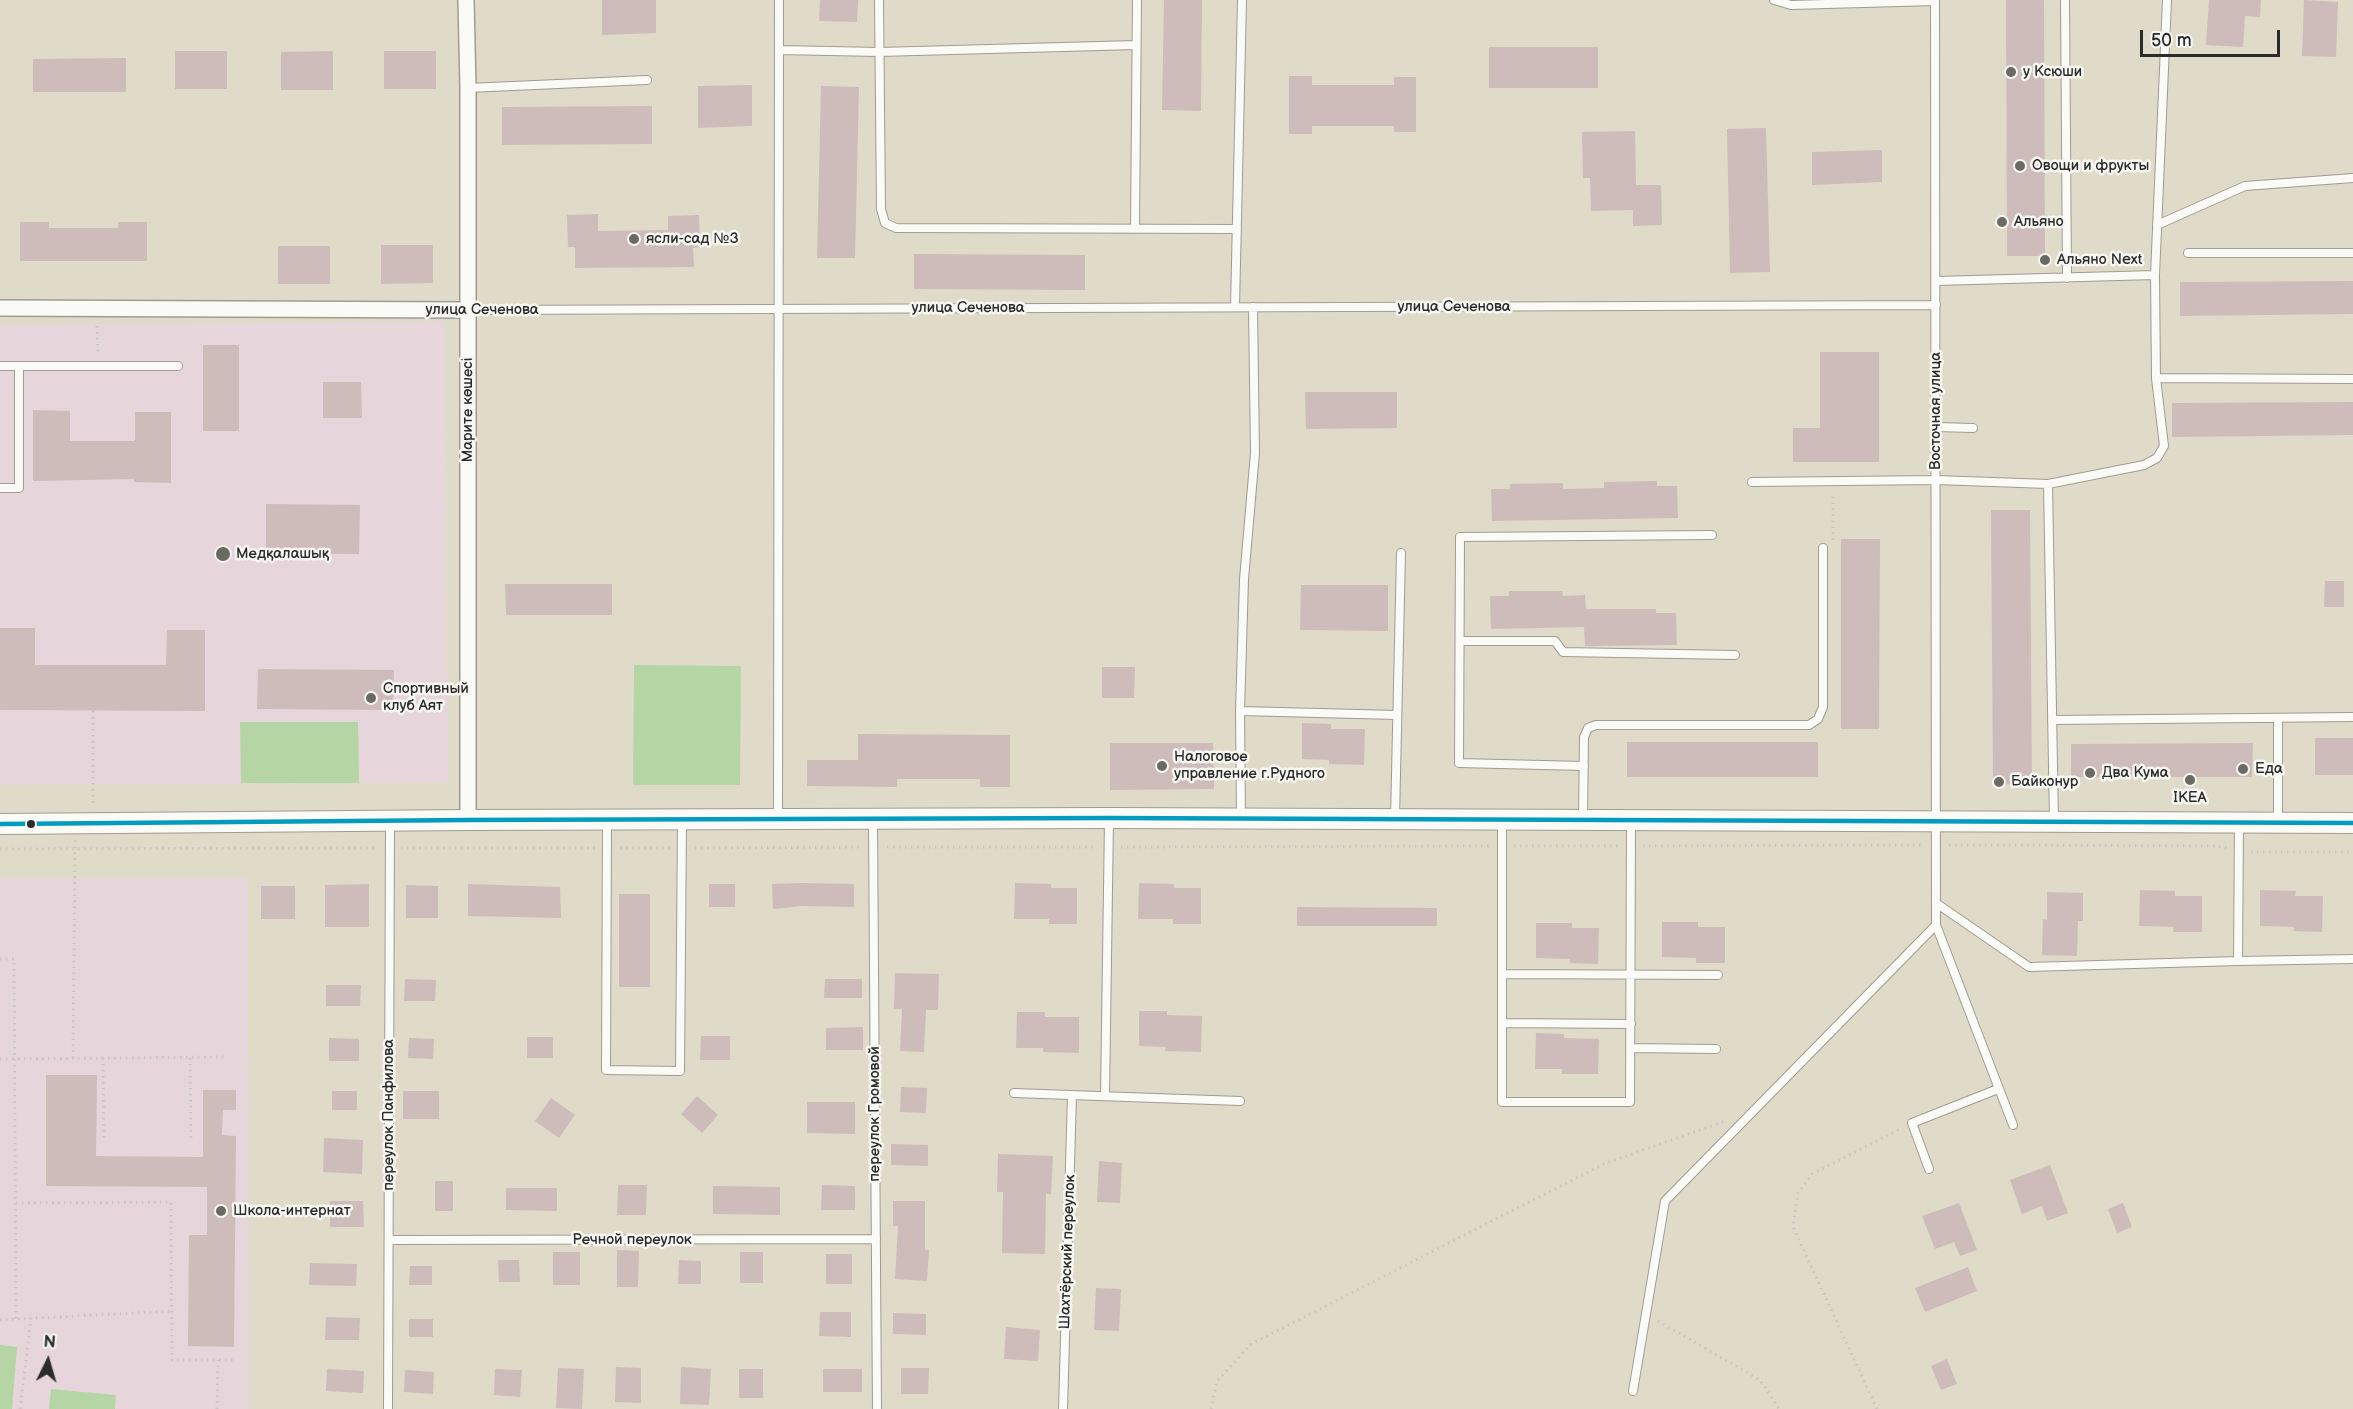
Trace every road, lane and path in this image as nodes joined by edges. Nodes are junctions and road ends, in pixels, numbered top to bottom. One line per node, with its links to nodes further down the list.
1 (466, 0): 14 (street, Марите көшесі)
2 (779, 0): 11 (lane)
3 (879, 0): 12 (lane)
4 (1137, 0): 10 (lane)
5 (1242, 0): 18 (lane)
6 (1774, 0): 9 (lane)
7 (2065, 0): 22 (lane)
8 (2167, 0): 16 (lane)
9 (1935, 1): 23 (lane, Восточная улица)
10 (1136, 45): 12 (lane); 17 (lane)
11 (779, 50): 12 (lane); 29 (lane)
12 (879, 52): 17 (lane)
13 (647, 80): 14 (lane)
14 (468, 88): 30 (street, Марите көшесі)
15 (2353, 178): 16 (lane)
16 (2157, 225): 21 (lane)
17 (1135, 227): 18 (lane)
18 (1237, 229): 25 (lane)
19 (2188, 253): 20 (lane)
20 (2353, 253)
21 (2155, 275): 22 (lane); 35 (lane)
22 (2067, 278): 23 (lane)
23 (1936, 280): 24 (lane, Восточная улица)
24 (1936, 305): 26 (lane, улица Сеченова); 37 (lane, Восточная улица)
25 (1235, 307): 26 (lane, улица Сеченова); 29 (lane, улица Сеченова)
26 (1253, 307): 50 (lane)
27 (0, 308): 28 (street, улица Сеченова)
28 (97, 309): 30 (street, улица Сеченова); 33 (path)
29 (779, 309): 30 (lane, улица Сеченова); 58 (lane)
30 (468, 310): 62 (street, Марите көшесі)
31 (0, 366): 32 (lane)
32 (19, 366): 33 (lane); 43 (lane)
33 (98, 366): 34 (lane)
34 (178, 366)
35 (2157, 378): 36 (lane); 42 (lane)
36 (2353, 379)
37 (1936, 428): 38 (lane); 39 (lane, Восточная улица)
38 (1973, 428)
39 (1936, 480): 40 (lane); 42 (lane); 68 (lane, Восточная улица)
40 (1833, 481): 41 (lane); 45 (path)
41 (1752, 482)
42 (2048, 484): 54 (lane)
43 (0, 488)
44 (1712, 534): 47 (lane)
45 (1823, 548): 55 (lane)
46 (1401, 553): 51 (lane)
47 (1460, 641): 48 (lane); 55 (lane)
48 (1735, 655)
49 (93, 711): 72 (path)
50 (1240, 711): 51 (lane); 60 (lane)
51 (1397, 716): 64 (lane)
52 (2353, 717): 53 (lane)
53 (2278, 718): 54 (lane); 69 (lane)
54 (2052, 720): 73 (lane)
55 (1584, 766): 66 (lane)
56 (1109, 818): 59 (street); 60 (street); 79 (lane)
57 (682, 819): 58 (street); 63 (street); 82 (lane)
58 (778, 819): 59 (street)
59 (873, 819): 78 (lane, переулок Громовой)
60 (1241, 819): 64 (street)
61 (390, 820): 62 (street); 72 (street); 80 (lane, переулок Панфилова)
62 (468, 820): 63 (street)
63 (607, 820): 81 (lane)
64 (1395, 820): 65 (street)
65 (1502, 820): 66 (street); 76 (lane)
66 (1583, 820): 67 (street)
67 (1631, 821): 68 (street); 77 (lane)
68 (1937, 822): 73 (street); 75 (lane, Восточная улица)
69 (2278, 823): 70 (street); 74 (street)
70 (2353, 823)
71 (0, 824): 72 (street)
72 (84, 824): 84 (path)
73 (2054, 824): 74 (street)
74 (2239, 824): 85 (lane)
75 (1935, 845): 77 (path); 85 (path); 87 (lane, Восточная улица)
76 (1502, 846): 77 (path); 79 (path); 92 (lane)
77 (1631, 846): 93 (lane)
78 (873, 847): 79 (path); 82 (path); 117 (lane, переулок Громовой)
79 (1109, 847): 108 (lane)
80 (390, 848): 81 (path); 84 (path); 118 (lane, переулок Панфилова)
81 (607, 848): 82 (path); 82 (lane)
82 (682, 848)
83 (0, 849): 84 (path)
84 (75, 849): 100 (path)
85 (2239, 852): 86 (path); 91 (lane)
86 (2353, 852)
87 (1936, 903): 88 (lane, Восточная улица); 91 (lane)
88 (1936, 925): 105 (lane); 110 (lane)
89 (0, 959): 104 (path)
90 (2353, 959): 91 (lane)
91 (2238, 961)
92 (1502, 974): 93 (lane); 95 (lane)
93 (1631, 975): 94 (lane); 96 (lane)
94 (1718, 975)
95 (1502, 1023): 96 (lane); 97 (lane)
96 (1631, 1024): 97 (lane)
97 (1631, 1048): 98 (lane)
98 (1716, 1048)
99 (224, 1057): 102 (path)
100 (73, 1058): 101 (path); 104 (path)
101 (103, 1058): 102 (path); 113 (path)
102 (190, 1058): 114 (path)
103 (0, 1059): 104 (path)
104 (14, 1059): 116 (path)
105 (1998, 1089): 111 (lane); 112 (lane)
106 (1014, 1093): 107 (lane)
107 (1072, 1095): 108 (lane); 131 (lane, Шахтёрский переулок)
108 (1105, 1096): 109 (lane)
109 (1240, 1101)
110 (1755, 1110): 120 (lane); 132 (path)
111 (1912, 1123): 115 (lane); 134 (path)
112 (2013, 1125)
113 (104, 1139)
114 (191, 1142)
115 (1929, 1169)
116 (16, 1203): 119 (path); 122 (path)
117 (876, 1239): 118 (lane, Речной переулок); 130 (lane, переулок Громовой)
118 (389, 1240): 129 (lane, переулок Панфилова)
119 (172, 1311): 121 (path); 124 (path)
120 (1646, 1314): 126 (lane); 133 (path)
121 (31, 1318): 122 (path); 127 (path)
122 (16, 1319): 123 (path)
123 (0, 1320)
124 (218, 1360): 125 (path); 128 (path)
125 (236, 1360)
126 (1633, 1391)
127 (21, 1409)
128 (217, 1409)
129 (388, 1409)
130 (877, 1409)
131 (1063, 1409)
132 (1211, 1409)
133 (1779, 1409)
134 (1877, 1409)

